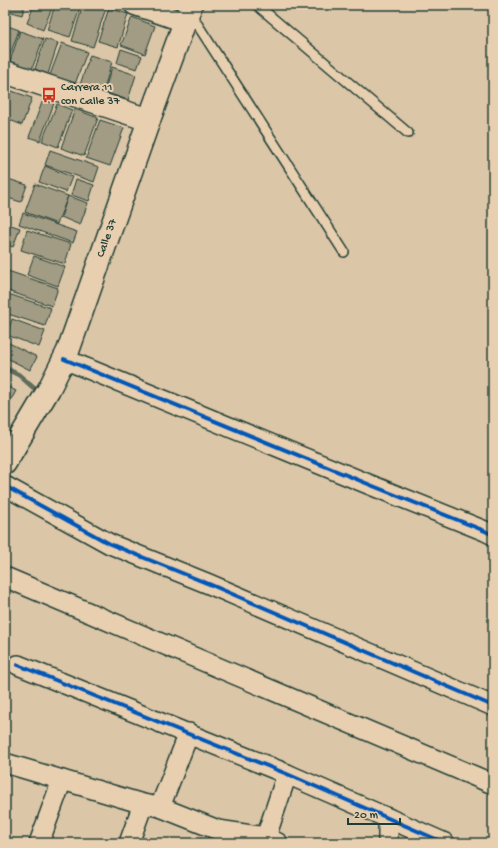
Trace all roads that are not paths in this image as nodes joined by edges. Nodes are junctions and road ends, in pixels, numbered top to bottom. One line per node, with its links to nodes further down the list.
1 (134, 5): 3 (street)
2 (257, 5): 6 (lane)
3 (188, 12): 5 (main road, Calle 37); 7 (lane)
4 (5, 72): 5 (main road)
5 (149, 120): 8 (main road, Calle 37)
6 (408, 133)
7 (344, 252)
8 (64, 359): 9 (main road, Calle 37); 11 (street)
9 (5, 463)
10 (5, 486): 14 (street)
11 (493, 535)
12 (5, 577): 19 (street)
13 (18, 665): 15 (street)
14 (493, 706)
15 (189, 733): 17 (street); 20 (street)
16 (5, 763): 18 (street)
17 (287, 774): 21 (street); 23 (street)
18 (62, 780): 20 (street); 24 (street)
19 (493, 784)
20 (152, 806): 22 (street); 25 (street)
21 (388, 818): 26 (street); 27 (street)
22 (216, 836): 23 (street)
23 (272, 840)
24 (40, 843)
25 (129, 843)
26 (388, 843)
27 (445, 843)

